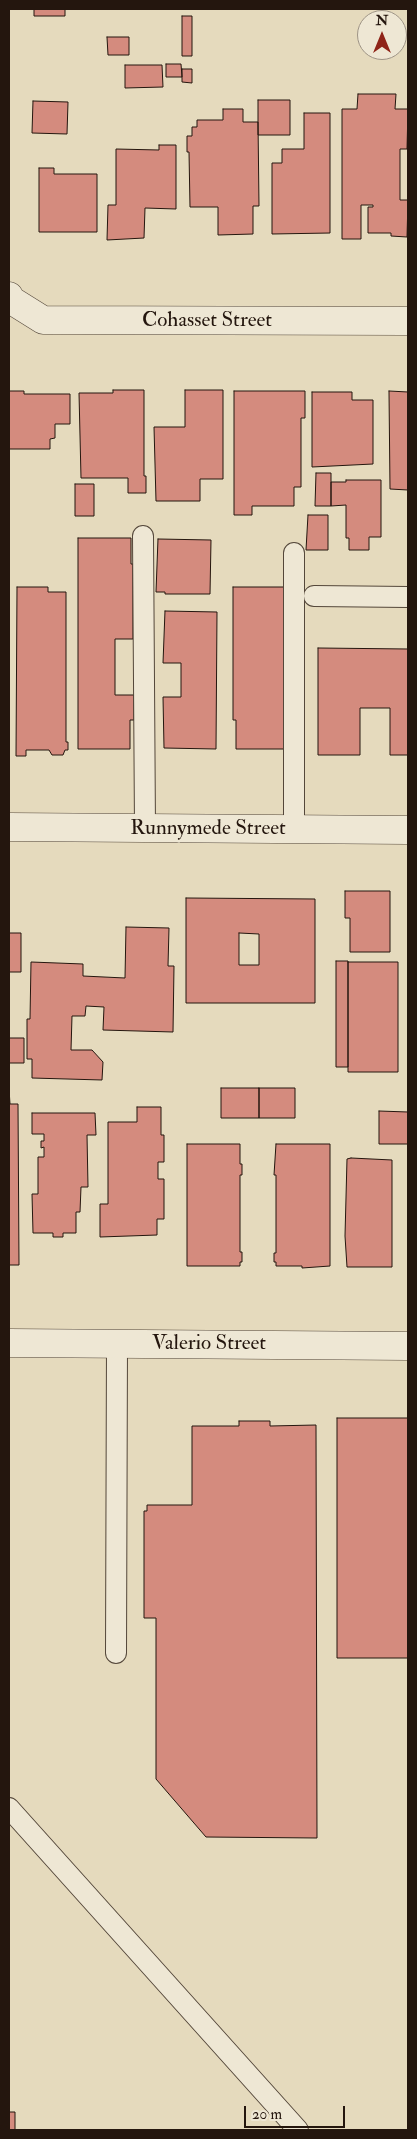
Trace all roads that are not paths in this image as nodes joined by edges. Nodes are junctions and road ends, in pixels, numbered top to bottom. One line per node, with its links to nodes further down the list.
1 (10, 298): 2 (street, Cohasset Street)
2 (408, 321)
3 (143, 536): 8 (lane)
4 (294, 553): 9 (lane)
5 (314, 596): 6 (lane)
6 (408, 597)
7 (9, 827): 8 (street, Runnymede Street)
8 (145, 828): 9 (street, Runnymede Street)
9 (294, 830): 10 (street, Runnymede Street)
10 (408, 830)
11 (9, 1343): 12 (street, Valerio Street)
12 (117, 1344): 13 (street, Valerio Street); 14 (lane)
13 (408, 1346)
14 (116, 1653)
15 (9, 1808): 16 (lane)
16 (298, 2130)

